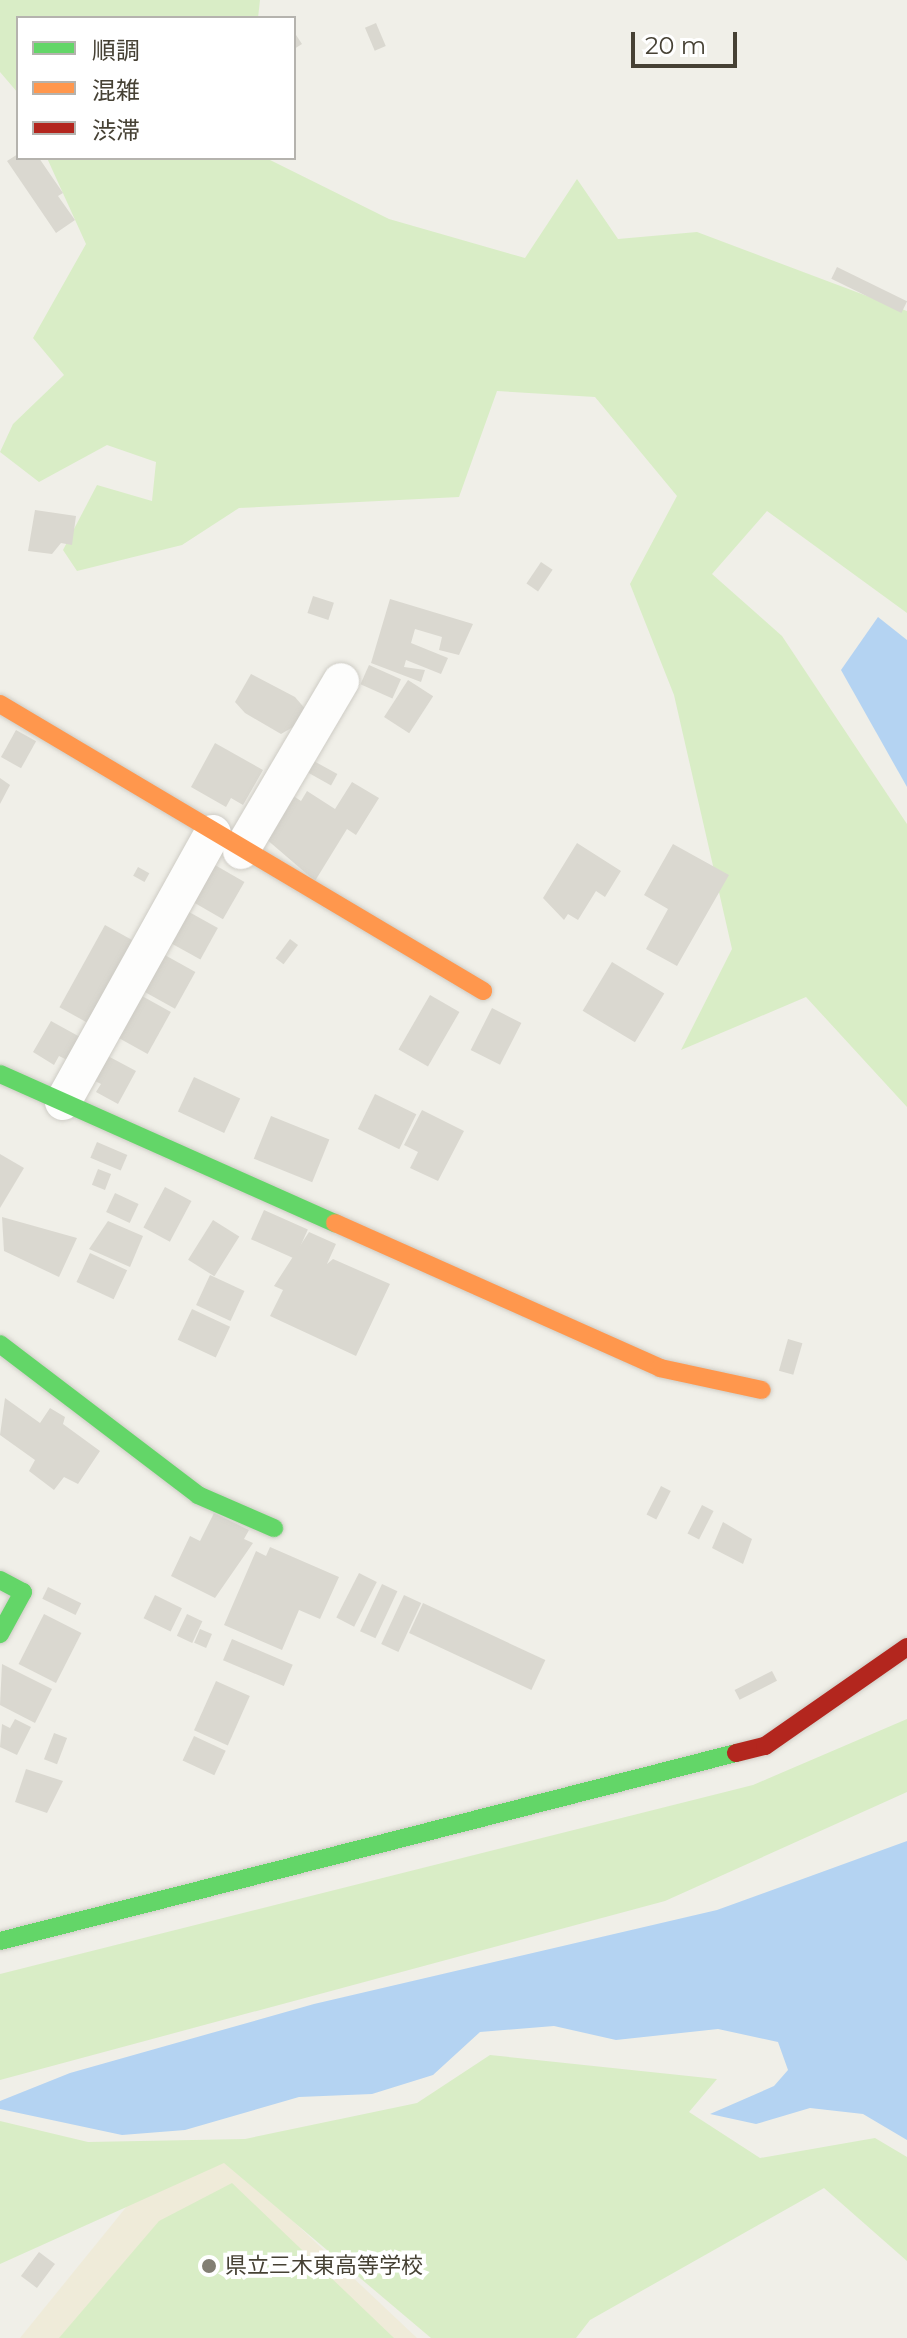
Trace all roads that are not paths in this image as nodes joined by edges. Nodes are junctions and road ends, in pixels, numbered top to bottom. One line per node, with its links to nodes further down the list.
1 (341, 681): 3 (street)
2 (0, 704): 3 (street)
3 (227, 842): 4 (street); 6 (street)
4 (483, 991)
5 (0, 1074): 6 (street)
6 (63, 1102): 8 (street)
7 (1, 1347): 9 (street)
8 (762, 1390)
9 (274, 1528)
10 (0, 1580): 11 (street)
11 (0, 1634)
12 (907, 1647): 13 (street)
13 (0, 1941)

